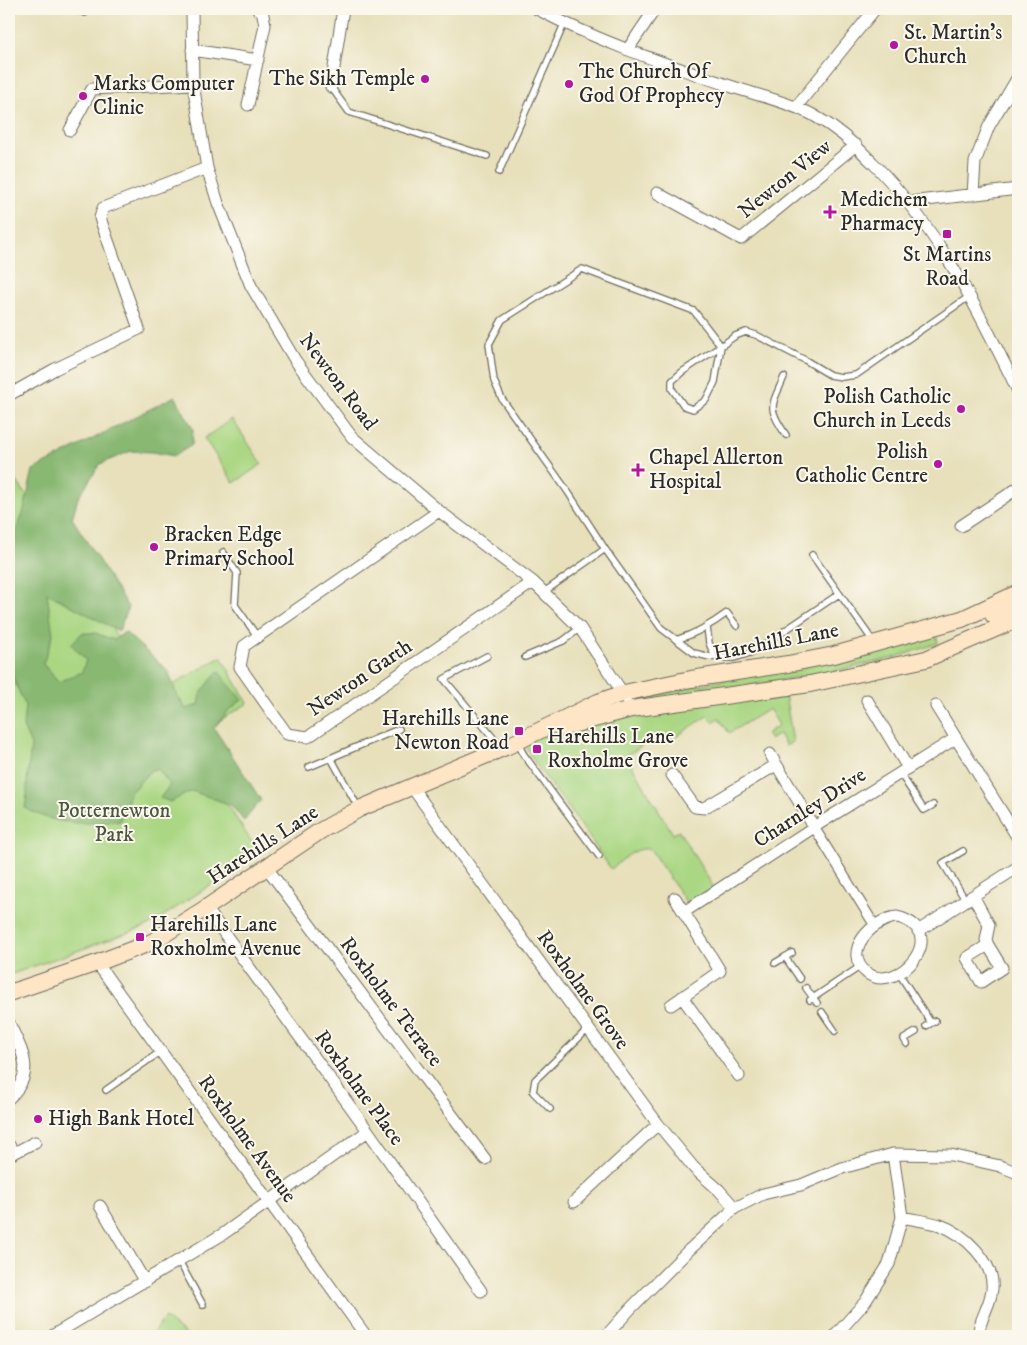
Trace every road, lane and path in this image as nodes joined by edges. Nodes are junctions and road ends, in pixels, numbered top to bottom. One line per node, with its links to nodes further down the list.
1 (74, 9): 8 (lane)
2 (192, 9): 11 (street, Newton Road)
3 (258, 9): 12 (street)
4 (343, 9): 15 (street)
5 (537, 9): 9 (street)
6 (656, 9): 10 (street)
7 (875, 9): 17 (street)
8 (85, 13)
9 (565, 22): 10 (street); 22 (lane)
10 (628, 49): 17 (street)
11 (192, 50): 12 (street); 14 (street, Newton Road)
12 (258, 60): 16 (street)
13 (1018, 77): 25 (street)
14 (193, 84): 18 (street); 21 (street, Newton Road)
15 (331, 87): 20 (lane)
16 (248, 105)
17 (796, 107): 19 (street)
18 (70, 130)
19 (856, 145): 24 (street, Newton View); 26 (street)
20 (487, 156)
21 (207, 168): 31 (street); 34 (street, Newton Road)
22 (498, 172)
23 (1018, 189): 25 (street)
24 (657, 193)
25 (974, 195): 26 (street)
26 (910, 202): 27 (street)
27 (970, 296): 28 (lane); 30 (street)
28 (721, 346): 28 (lane); 36 (lane)
29 (784, 377): 32 (lane)
30 (1018, 391)
31 (9, 395)
32 (786, 435)
33 (1018, 488): 35 (street)
34 (438, 511): 39 (street, Newton Road); 49 (street, Newton Garth)
35 (961, 526)
36 (605, 549): 40 (lane); 50 (lane)
37 (223, 552): 49 (lane)
38 (812, 555): 42 (lane)
39 (533, 582): 40 (street, Newton Road); 49 (street, Newton Garth)
40 (544, 592): 48 (street, Newton Road)
41 (1018, 593): 44 (main road, Harehills Lane)
42 (839, 594): 51 (lane); 54 (lane)
43 (1018, 606): 44 (main road)
44 (962, 619): 51 (main road, Harehills Lane)
45 (1014, 623): 58 (main road, Harehills Lane)
46 (737, 626): 47 (lane)
47 (707, 627): 50 (lane); 54 (lane)
48 (580, 628): 53 (lane); 55 (street, Newton Road)
49 (257, 636)
50 (676, 640): 54 (lane)
51 (874, 643): 55 (main road, Harehills Lane)
52 (487, 656): 62 (lane)
53 (525, 656)
54 (715, 657)
55 (624, 693): 58 (street, Newton Road); 60 (main road, Harehills Lane)
56 (866, 700): 65 (street)
57 (936, 706): 61 (street)
58 (631, 709): 60 (main road, Harehills Lane)
59 (399, 730): 63 (lane)
60 (542, 731): 62 (main road, Harehills Lane)
61 (956, 738): 65 (street, Charnley Drive); 71 (street)
62 (510, 745): 67 (main road, Harehills Lane); 73 (lane)
63 (331, 758): 64 (lane); 69 (lane)
64 (309, 767)
65 (904, 770): 68 (lane); 70 (street, Charnley Drive)
66 (672, 775): 70 (street)
67 (411, 786): 69 (main road, Harehills Lane); 97 (street, Roxholme Grove)
68 (933, 805)
69 (359, 809): 75 (main road, Harehills Lane)
70 (814, 827): 79 (street, Charnley Drive); 80 (street)
71 (1018, 838)
72 (962, 850): 77 (lane)
73 (599, 856)
74 (1018, 867): 77 (street)
75 (267, 868): 78 (main road, Harehills Lane); 111 (street, Roxholme Terrace)
76 (675, 898): 79 (street)
77 (969, 898): 81 (street); 82 (street)
78 (206, 908): 85 (main road, Harehills Lane); 107 (street, Roxholme Place)
79 (684, 912): 92 (street)
80 (875, 926): 81 (street); 87 (street)
81 (918, 931): 88 (street)
82 (988, 945)
83 (792, 953): 84 (lane)
84 (785, 957): 86 (lane); 89 (lane)
85 (97, 963): 91 (main road, Harehills Lane); 101 (street, Roxholme Avenue)
86 (775, 963)
87 (861, 966): 88 (street); 90 (lane)
88 (898, 972): 96 (lane)
89 (800, 979)
90 (806, 988)
91 (9, 993)
92 (682, 997): 93 (street); 102 (street)
93 (671, 1005)
94 (822, 1012): 98 (lane)
95 (9, 1023): 104 (street)
96 (931, 1023)
97 (588, 1029): 105 (lane); 106 (street, Roxholme Grove)
98 (834, 1031)
99 (916, 1032): 100 (lane)
100 (907, 1044)
101 (160, 1052): 103 (lane); 113 (street, Roxholme Avenue)
102 (739, 1076)
103 (106, 1090)
104 (9, 1098)
105 (550, 1109)
106 (658, 1124): 114 (street); 116 (street, Roxholme Grove)
107 (368, 1131): 113 (street); 120 (street, Roxholme Place)
108 (35, 1142): 109 (street)
109 (9, 1145)
110 (893, 1154): 112 (street); 116 (street); 117 (street)
111 (485, 1159)
112 (1018, 1173)
113 (269, 1202): 118 (street); 123 (street, Roxholme Avenue)
114 (574, 1202)
115 (100, 1206): 119 (street)
116 (735, 1208): 124 (street)
117 (902, 1217): 125 (street); 126 (street)
118 (179, 1261): 119 (street); 121 (lane)
119 (145, 1282): 122 (street)
120 (480, 1292)
121 (203, 1304)
122 (52, 1336)
123 (366, 1336)
124 (606, 1336)
125 (835, 1336)
126 (978, 1336)

